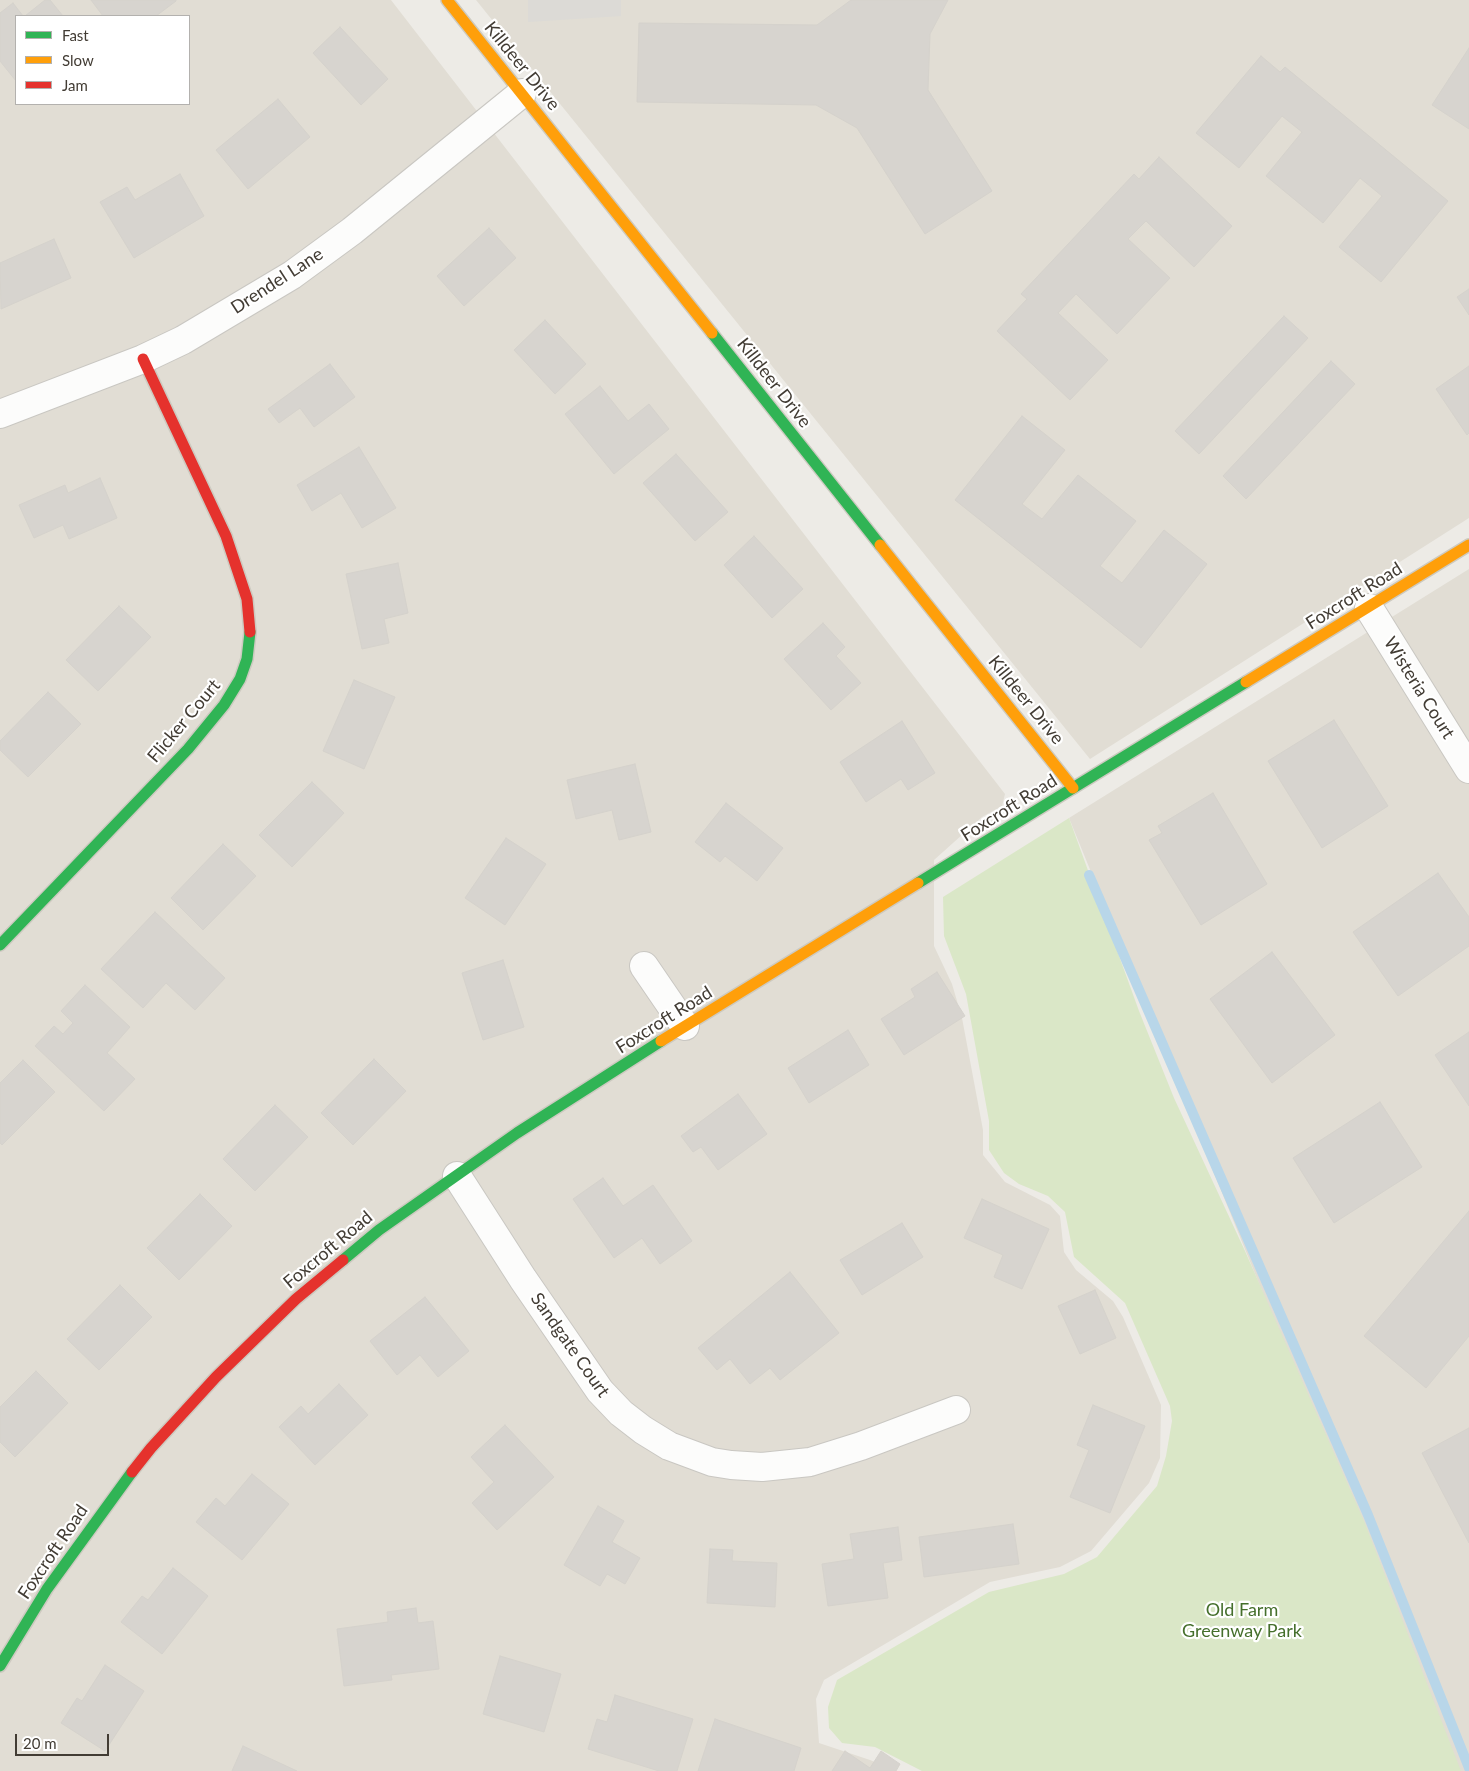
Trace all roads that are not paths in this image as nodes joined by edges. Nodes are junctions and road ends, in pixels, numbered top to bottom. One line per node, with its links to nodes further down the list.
1 (447, 0): 2 (street, Killdeer Drive)
2 (522, 93): 3 (street, Drendel Lane); 8 (street, Killdeer Drive)
3 (143, 359): 4 (street, Drendel Lane); 9 (street, Flicker Court)
4 (0, 414)
5 (1469, 545): 6 (street, Foxcroft Road)
6 (1369, 608): 7 (street, Wisteria Court); 8 (street, Foxcroft Road)
7 (1469, 769)
8 (1073, 788): 11 (street, Foxcroft Road)
9 (0, 945)
10 (644, 966): 11 (street)
11 (686, 1026): 12 (street, Foxcroft Road)
12 (457, 1176): 13 (street, Sandgate Court); 14 (street, Foxcroft Road)
13 (956, 1410)
14 (0, 1666)

